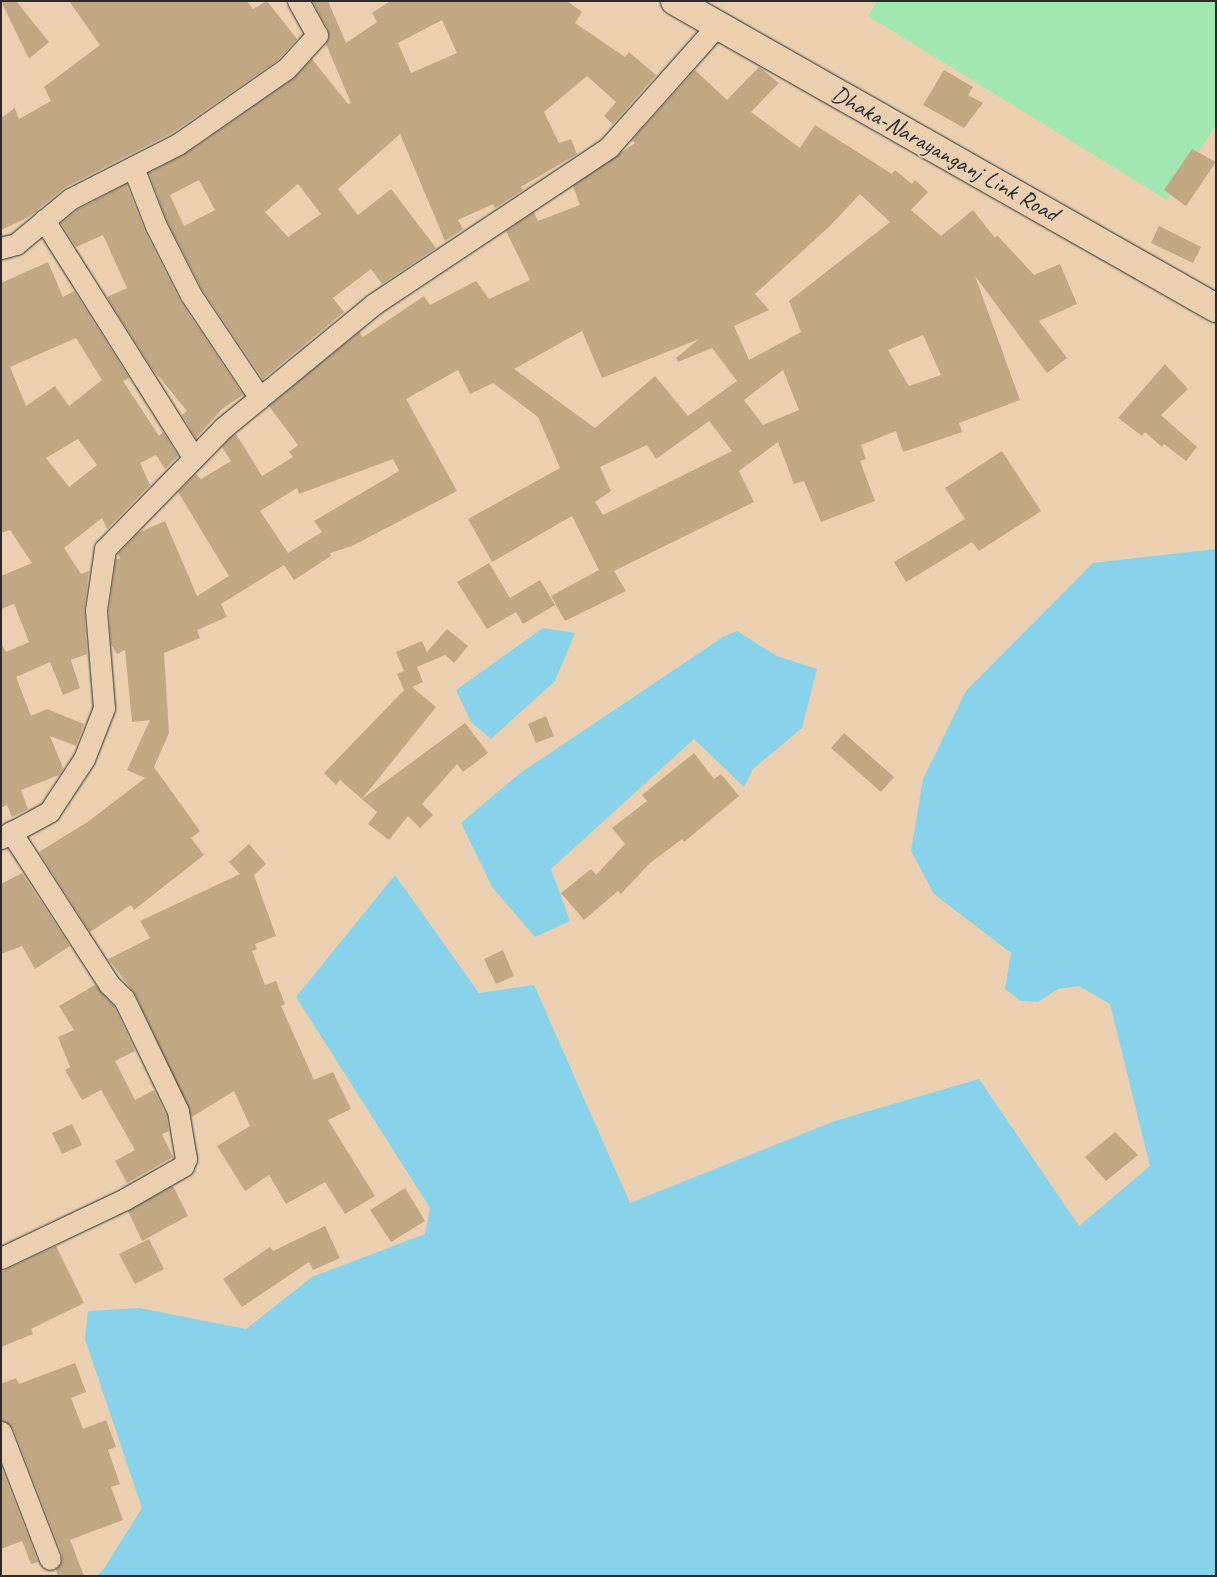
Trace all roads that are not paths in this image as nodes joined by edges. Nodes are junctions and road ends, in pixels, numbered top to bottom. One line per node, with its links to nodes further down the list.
1 (298, 1): 4 (street)
2 (675, 1): 3 (highway, Dhaka-Narayanganj Link Road)
3 (716, 27): 7 (highway, Dhaka-Narayanganj Link Road); 8 (street)
4 (133, 167): 5 (street); 8 (street)
5 (44, 220): 6 (street); 9 (street)
6 (1, 248)
7 (1216, 308)
8 (260, 398): 9 (street)
9 (194, 458): 10 (street)
10 (6, 835): 11 (street)
11 (1, 1258)
12 (1, 1432): 13 (street)
13 (50, 1560)

